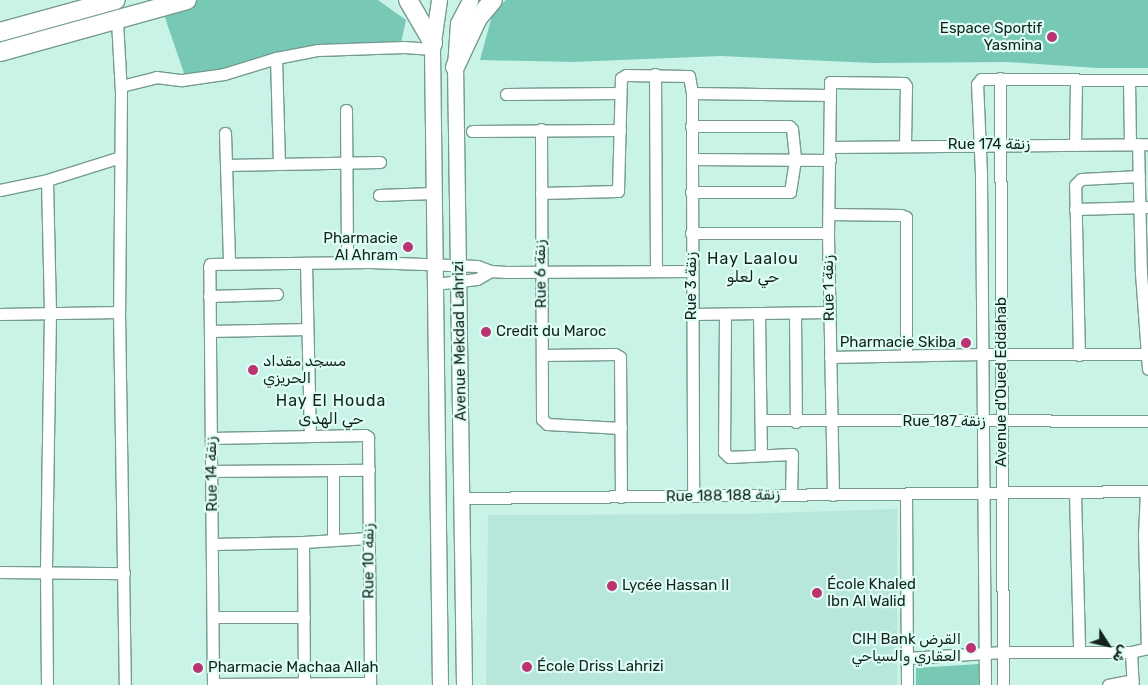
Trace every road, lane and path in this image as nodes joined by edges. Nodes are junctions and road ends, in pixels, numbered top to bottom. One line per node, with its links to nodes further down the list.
1 (116, 0): 8 (highway)
2 (187, 0): 7 (highway)
3 (408, 0): 9 (highway)
4 (439, 0): 9 (main road, Avenue Mekdad Lahrizi)
5 (470, 0): 12 (main road, Avenue Mekdad Lahrizi)
6 (493, 0): 12 (highway)
7 (118, 21): 10 (highway); 18 (street)
8 (0, 32)
9 (433, 46): 11 (street); 47 (main road, Avenue Mekdad Lahrizi)
10 (0, 52)
11 (276, 58): 18 (street); 41 (street)
12 (455, 67): 59 (main road, Avenue Mekdad Lahrizi)
13 (655, 74): 19 (street); 20 (street, Rue 3 زنقة); 60 (street)
14 (1000, 78): 15 (street); 31 (street, Avenue d'Oued Eddahab); 33 (street, Avenue d'Oued Eddahab)
15 (1076, 80): 16 (street); 32 (street)
16 (1129, 80): 17 (street); 29 (street)
17 (1148, 80)
18 (121, 86): 35 (street)
19 (619, 92): 21 (street); 26 (street)
20 (692, 93): 22 (street); 24 (street, Rue 3 زنقة)
21 (506, 94)
22 (829, 95): 30 (street, Rue 1 زنقة); 34 (street, Rue 1 زنقة)
23 (346, 110): 40 (street)
24 (691, 126): 36 (street, Rue 3 زنقة); 37 (street)
25 (541, 129): 26 (street); 27 (street); 48 (street, Rue 6 زنقة)
26 (620, 130): 48 (street)
27 (472, 131)
28 (225, 133): 42 (street)
29 (1139, 144): 32 (street, Rue 174 زنقة); 43 (street)
30 (906, 145): 33 (street, Rue 174 زنقة); 34 (street, Rue 174 زنقة)
31 (1001, 145): 32 (street, Rue 174 زنقة); 33 (street, Rue 174 زنقة); 80 (street, Avenue d'Oued Eddahab)
32 (1075, 145)
33 (981, 146): 79 (street, Avenue d'Oued Eddahab)
34 (830, 147): 38 (street, Rue 1 زنقة)
35 (121, 157): 44 (street); 69 (street)
36 (692, 159): 37 (street); 46 (street, Rue 3 زنقة)
37 (795, 160): 38 (street); 46 (street)
38 (830, 160): 52 (street, Rue 1 زنقة)
39 (380, 162): 40 (street)
40 (347, 163): 41 (street); 55 (street)
41 (279, 164): 42 (street)
42 (226, 165): 57 (street)
43 (1139, 176): 50 (street); 51 (street)
44 (47, 180): 45 (street); 74 (street)
45 (0, 190)
46 (691, 192): 53 (street, Rue 3 زنقة)
47 (433, 193): 49 (street); 58 (main road, Avenue Mekdad Lahrizi)
48 (541, 193): 63 (street, Rue 6 زنقة)
49 (379, 195)
50 (1144, 207): 51 (street); 64 (street)
51 (1075, 209): 84 (street)
52 (829, 214): 54 (street, Rue 1 زنقة); 83 (street)
53 (691, 233): 54 (street); 61 (street, Rue 3 زنقة)
54 (828, 233): 70 (street, Rue 1 زنقة)
55 (347, 262): 56 (street); 58 (street)
56 (306, 263): 57 (street); 77 (street)
57 (229, 264): 68 (street, Rue 14 زنقة)
58 (435, 264): 59 (street); 66 (main road, Avenue Mekdad Lahrizi)
59 (458, 265): 62 (street); 65 (main road, Avenue Mekdad Lahrizi)
60 (656, 271): 61 (street); 63 (street)
61 (691, 271): 75 (street, Rue 3 زنقة)
62 (491, 272): 63 (street); 65 (street)
63 (541, 272): 82 (street, Rue 6 زنقة)
64 (1145, 273): 81 (street)
65 (458, 282): 66 (street); 109 (main road, Avenue Mekdad Lahrizi)
66 (435, 284): 131 (main road, Avenue Mekdad Lahrizi)
67 (277, 294): 68 (street)
68 (209, 296): 78 (street, Rue 14 زنقة)
69 (119, 312): 74 (street); 116 (street)
70 (829, 312): 72 (street); 85 (street, Rue 1 زنقة)
71 (759, 313): 72 (street); 76 (street); 87 (street)
72 (794, 313): 89 (street)
73 (0, 314): 74 (street)
74 (50, 314): 115 (street)
75 (692, 314): 76 (street); 107 (street, Rue 3 زنقة)
76 (725, 314): 96 (street)
77 (307, 328): 78 (street); 94 (street)
78 (210, 331): 95 (street, Rue 14 زنقة)
79 (983, 354): 80 (street); 83 (street); 88 (street, Avenue d'Oued Eddahab)
80 (1002, 354): 84 (street); 91 (street, Avenue d'Oued Eddahab)
81 (1146, 354): 84 (street); 86 (street)
82 (542, 355): 93 (street, Rue 6 زنقة); 93 (street)
83 (906, 355): 85 (street)
84 (1078, 355)
85 (830, 357): 90 (street, Rue 1 زنقة)
86 (1148, 369)
87 (761, 420): 89 (street, Rue 187 زنقة); 96 (street)
88 (983, 421): 90 (street, Rue 187 زنقة); 91 (street, Rue 187 زنقة); 101 (street, Avenue d'Oued Eddahab)
89 (796, 422): 90 (street, Rue 187 زنقة)
90 (830, 422): 106 (street, Rue 1 زنقة)
91 (1002, 422): 92 (street, Rue 187 زنقة); 102 (street, Avenue d'Oued Eddahab)
92 (1148, 422)
93 (621, 428): 108 (street)
94 (310, 436): 95 (street); 97 (street, Rue 10 زنقة)
95 (211, 438): 98 (street, Rue 14 زنقة)
96 (762, 454): 105 (street)
97 (368, 470): 99 (street); 110 (street, Rue 10 زنقة)
98 (212, 471): 99 (street); 112 (street, Rue 14 زنقة)
99 (333, 471): 111 (street)
100 (1147, 491): 103 (street, Rue 188 زنقة 188); 119 (street)
101 (984, 493): 102 (street, Rue 188 زنقة 188); 104 (street, Rue 188 زنقة 188); 123 (street, Avenue d'Oued Eddahab)
102 (1003, 493): 103 (street, Rue 188 زنقة 188); 121 (street, Avenue d'Oued Eddahab)
103 (1076, 493): 120 (street)
104 (906, 494): 106 (street, Rue 188 زنقة 188); 124 (street)
105 (791, 495): 106 (street, Rue 188 زنقة 188); 107 (street, Rue 188 زنقة 188)
106 (833, 495)
107 (692, 496): 108 (street, Rue 188 زنقة 188)
108 (621, 497): 109 (street, Rue 188 زنقة 188)
109 (462, 498): 132 (main road, Avenue Mekdad Lahrizi)
110 (369, 538): 111 (street); 128 (street, Rue 10 زنقة)
111 (333, 540): 113 (street)
112 (213, 544): 113 (street); 117 (street, Rue 14 زنقة)
113 (303, 544): 118 (street)
114 (0, 572): 115 (street)
115 (46, 572): 116 (street); 129 (street)
116 (124, 573): 130 (street)
117 (213, 617): 118 (street); 126 (street, Rue 14 زنقة)
118 (304, 617): 127 (street)
119 (1147, 648): 122 (street)
120 (1079, 651): 121 (street); 122 (street)
121 (1004, 652): 123 (street); 135 (street, Avenue d'Oued Eddahab)
122 (1131, 652): 125 (street)
123 (985, 654): 124 (street); 134 (street, Avenue d'Oued Eddahab)
124 (907, 658): 133 (street)
125 (1133, 683): 136 (street)
126 (213, 684): 127 (street)
127 (304, 684): 128 (street)
128 (370, 684)
129 (47, 685)
130 (125, 685)
131 (440, 685)
132 (464, 685)
133 (907, 685)
134 (985, 685)
135 (1003, 685)
136 (1108, 685)

